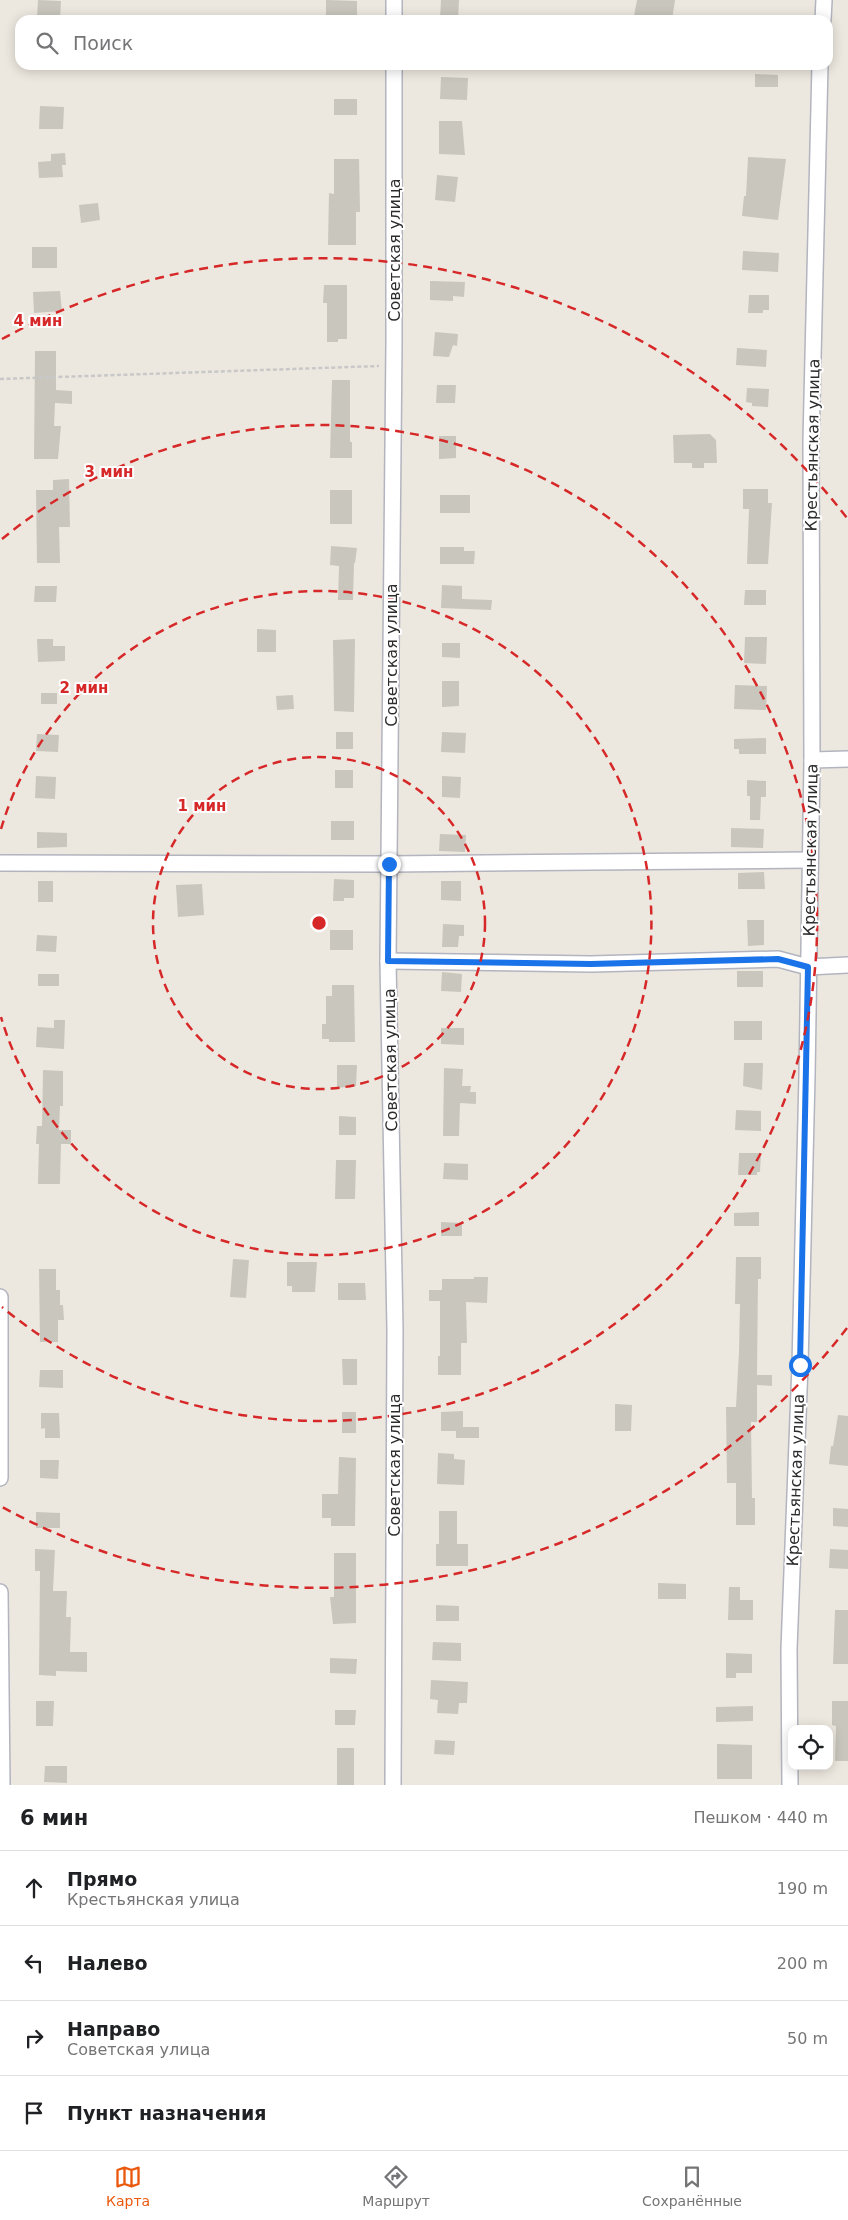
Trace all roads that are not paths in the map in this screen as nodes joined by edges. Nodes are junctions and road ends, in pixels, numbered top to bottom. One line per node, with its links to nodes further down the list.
1 (394, 0): 3 (street)
2 (824, 0): 4 (street)
3 (394, 15)
4 (823, 15)
5 (394, 70): 11 (street, Советская улица)
6 (820, 70): 8 (street, Крестьянская улица)
7 (848, 759): 8 (street)
8 (812, 760): 9 (street, Крестьянская улица)
9 (809, 860): 11 (street); 14 (street, Крестьянская улица)
10 (0, 863): 11 (street)
11 (389, 864): 12 (street, Советская улица)
12 (388, 961): 14 (street); 20 (street, Советская улица)
13 (848, 965): 14 (street)
14 (808, 967): 21 (street, Крестьянская улица)
15 (0, 1298): 16 (street)
16 (1, 1378): 17 (street)
17 (0, 1478)
18 (0, 1592): 19 (street)
19 (2, 1785)
20 (393, 1785)
21 (790, 1785)

